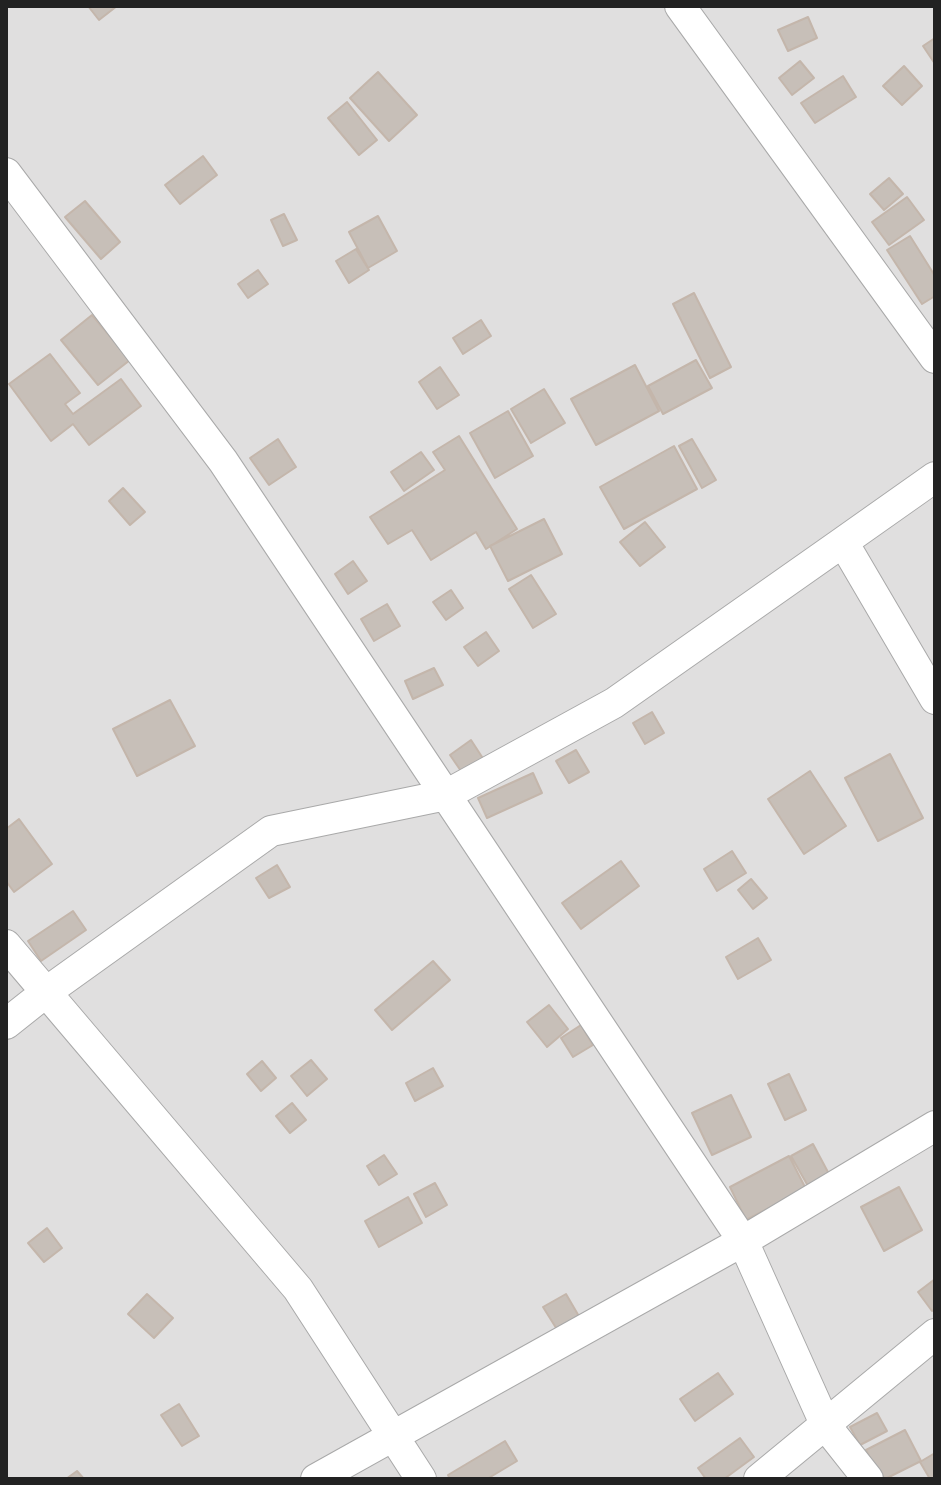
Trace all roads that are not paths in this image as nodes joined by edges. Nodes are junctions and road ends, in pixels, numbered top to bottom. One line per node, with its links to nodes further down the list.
1 (680, 6): 3 (street)
2 (6, 173): 7 (street)
3 (935, 358)
4 (935, 477): 5 (street)
5 (843, 542): 6 (street); 7 (street)
6 (935, 699)
7 (446, 795): 9 (street); 12 (street)
8 (6, 945): 9 (street)
9 (45, 993): 10 (street); 15 (street)
10 (6, 1024)
11 (935, 1126): 12 (street)
12 (743, 1241): 14 (street); 15 (street)
13 (935, 1334): 14 (street)
14 (826, 1426): 18 (street); 19 (street)
15 (394, 1437): 16 (street); 17 (street)
16 (316, 1479)
17 (421, 1479)
18 (759, 1479)
19 (868, 1479)

